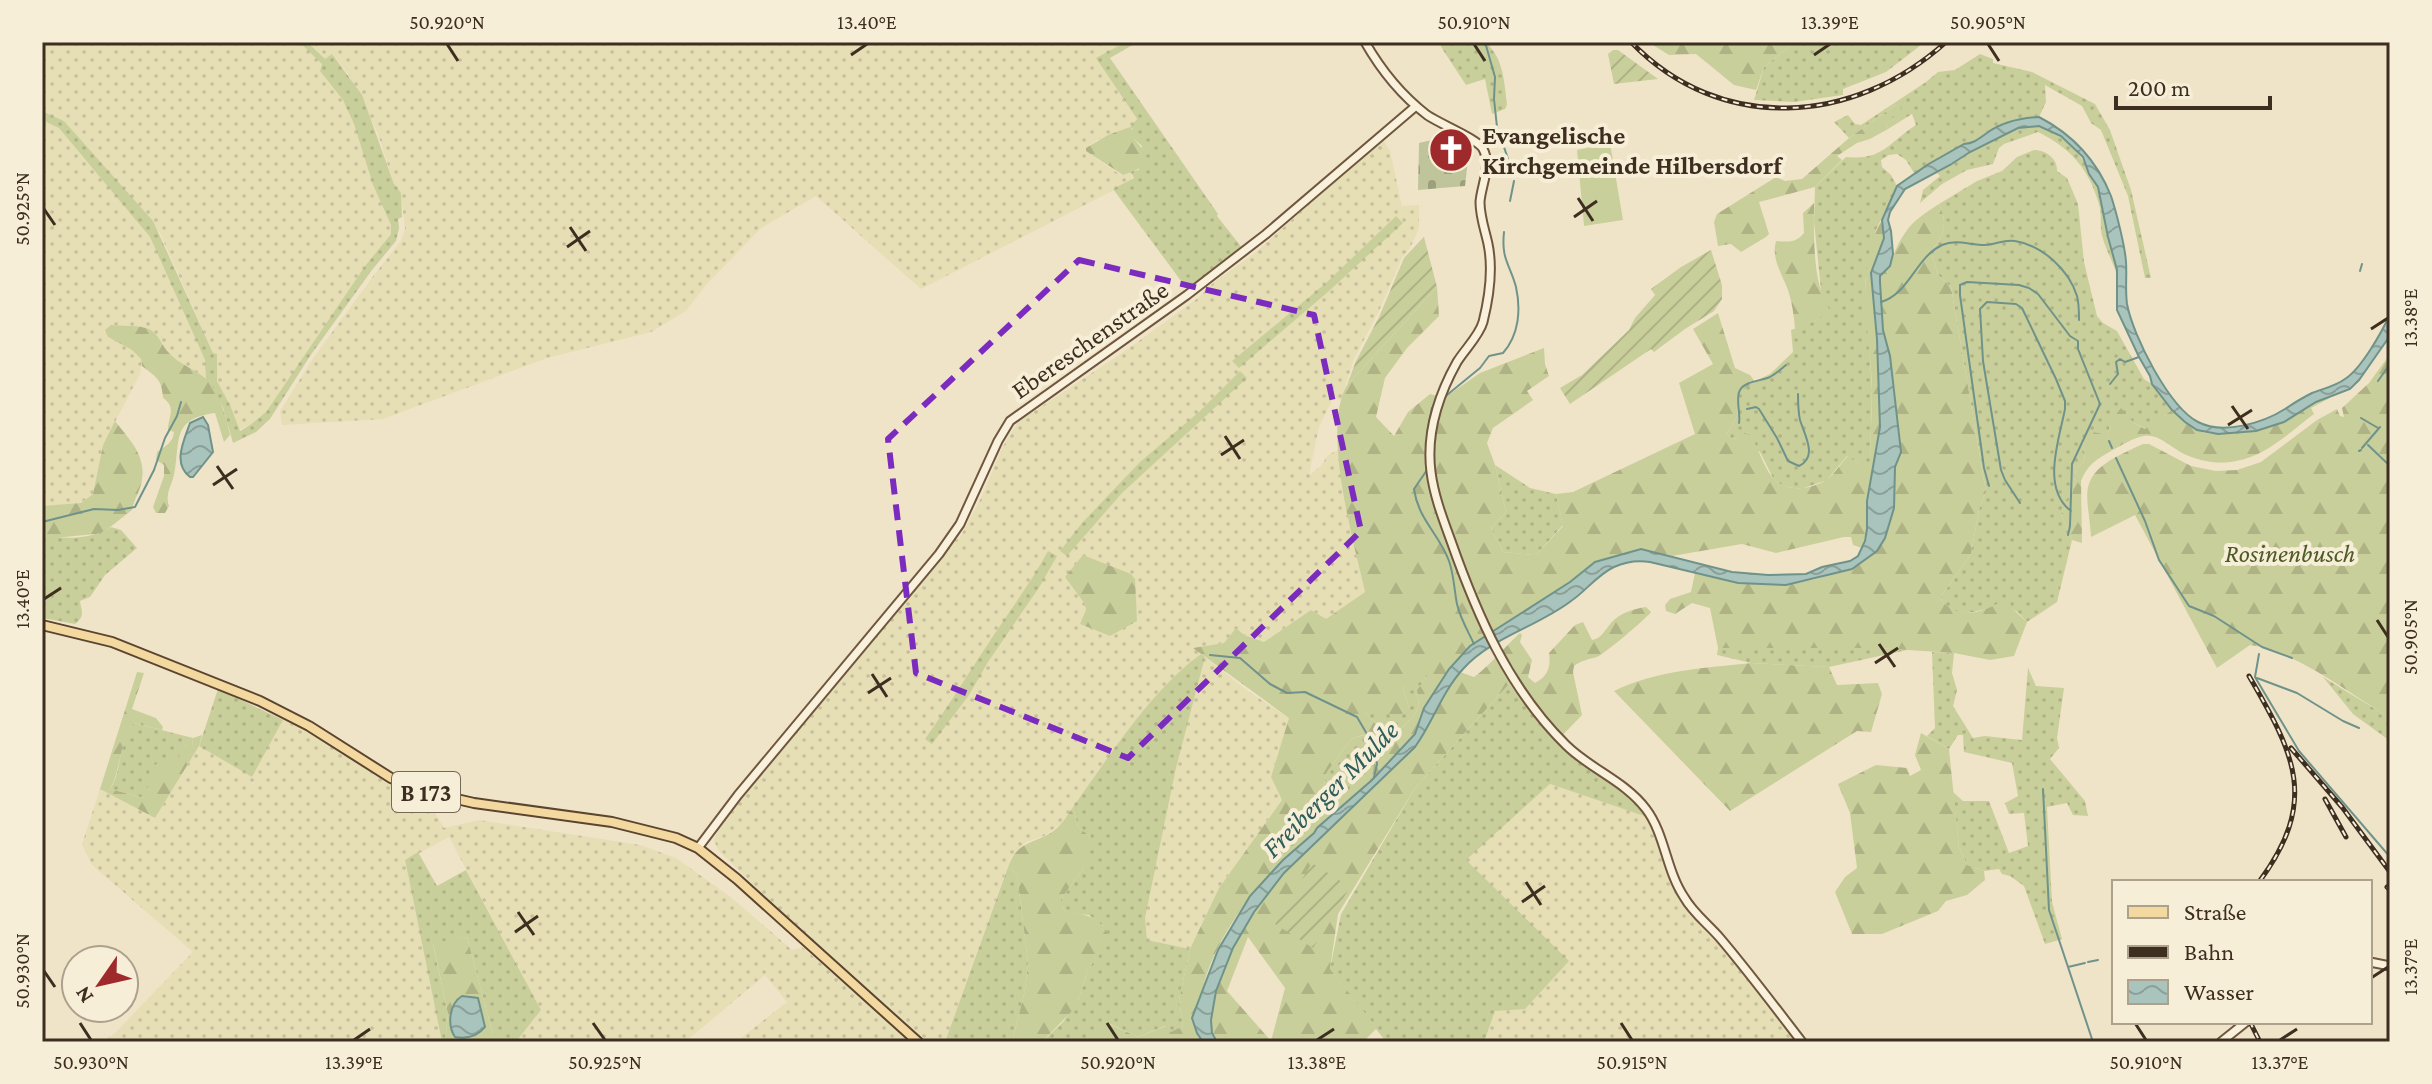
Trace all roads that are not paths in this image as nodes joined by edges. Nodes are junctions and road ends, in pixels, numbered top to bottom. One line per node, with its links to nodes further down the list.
1 (1365, 42): 2 (main road)
2 (1416, 106): 4 (main road, Ebereschenstraße); 7 (main road)
3 (42, 625): 4 (main road, B 173 / B 173)
4 (698, 848): 6 (main road, B 173 / B 173)
5 (2244, 1024): 8 (main road)
6 (918, 1042)
7 (1802, 1042)
8 (2221, 1042)

